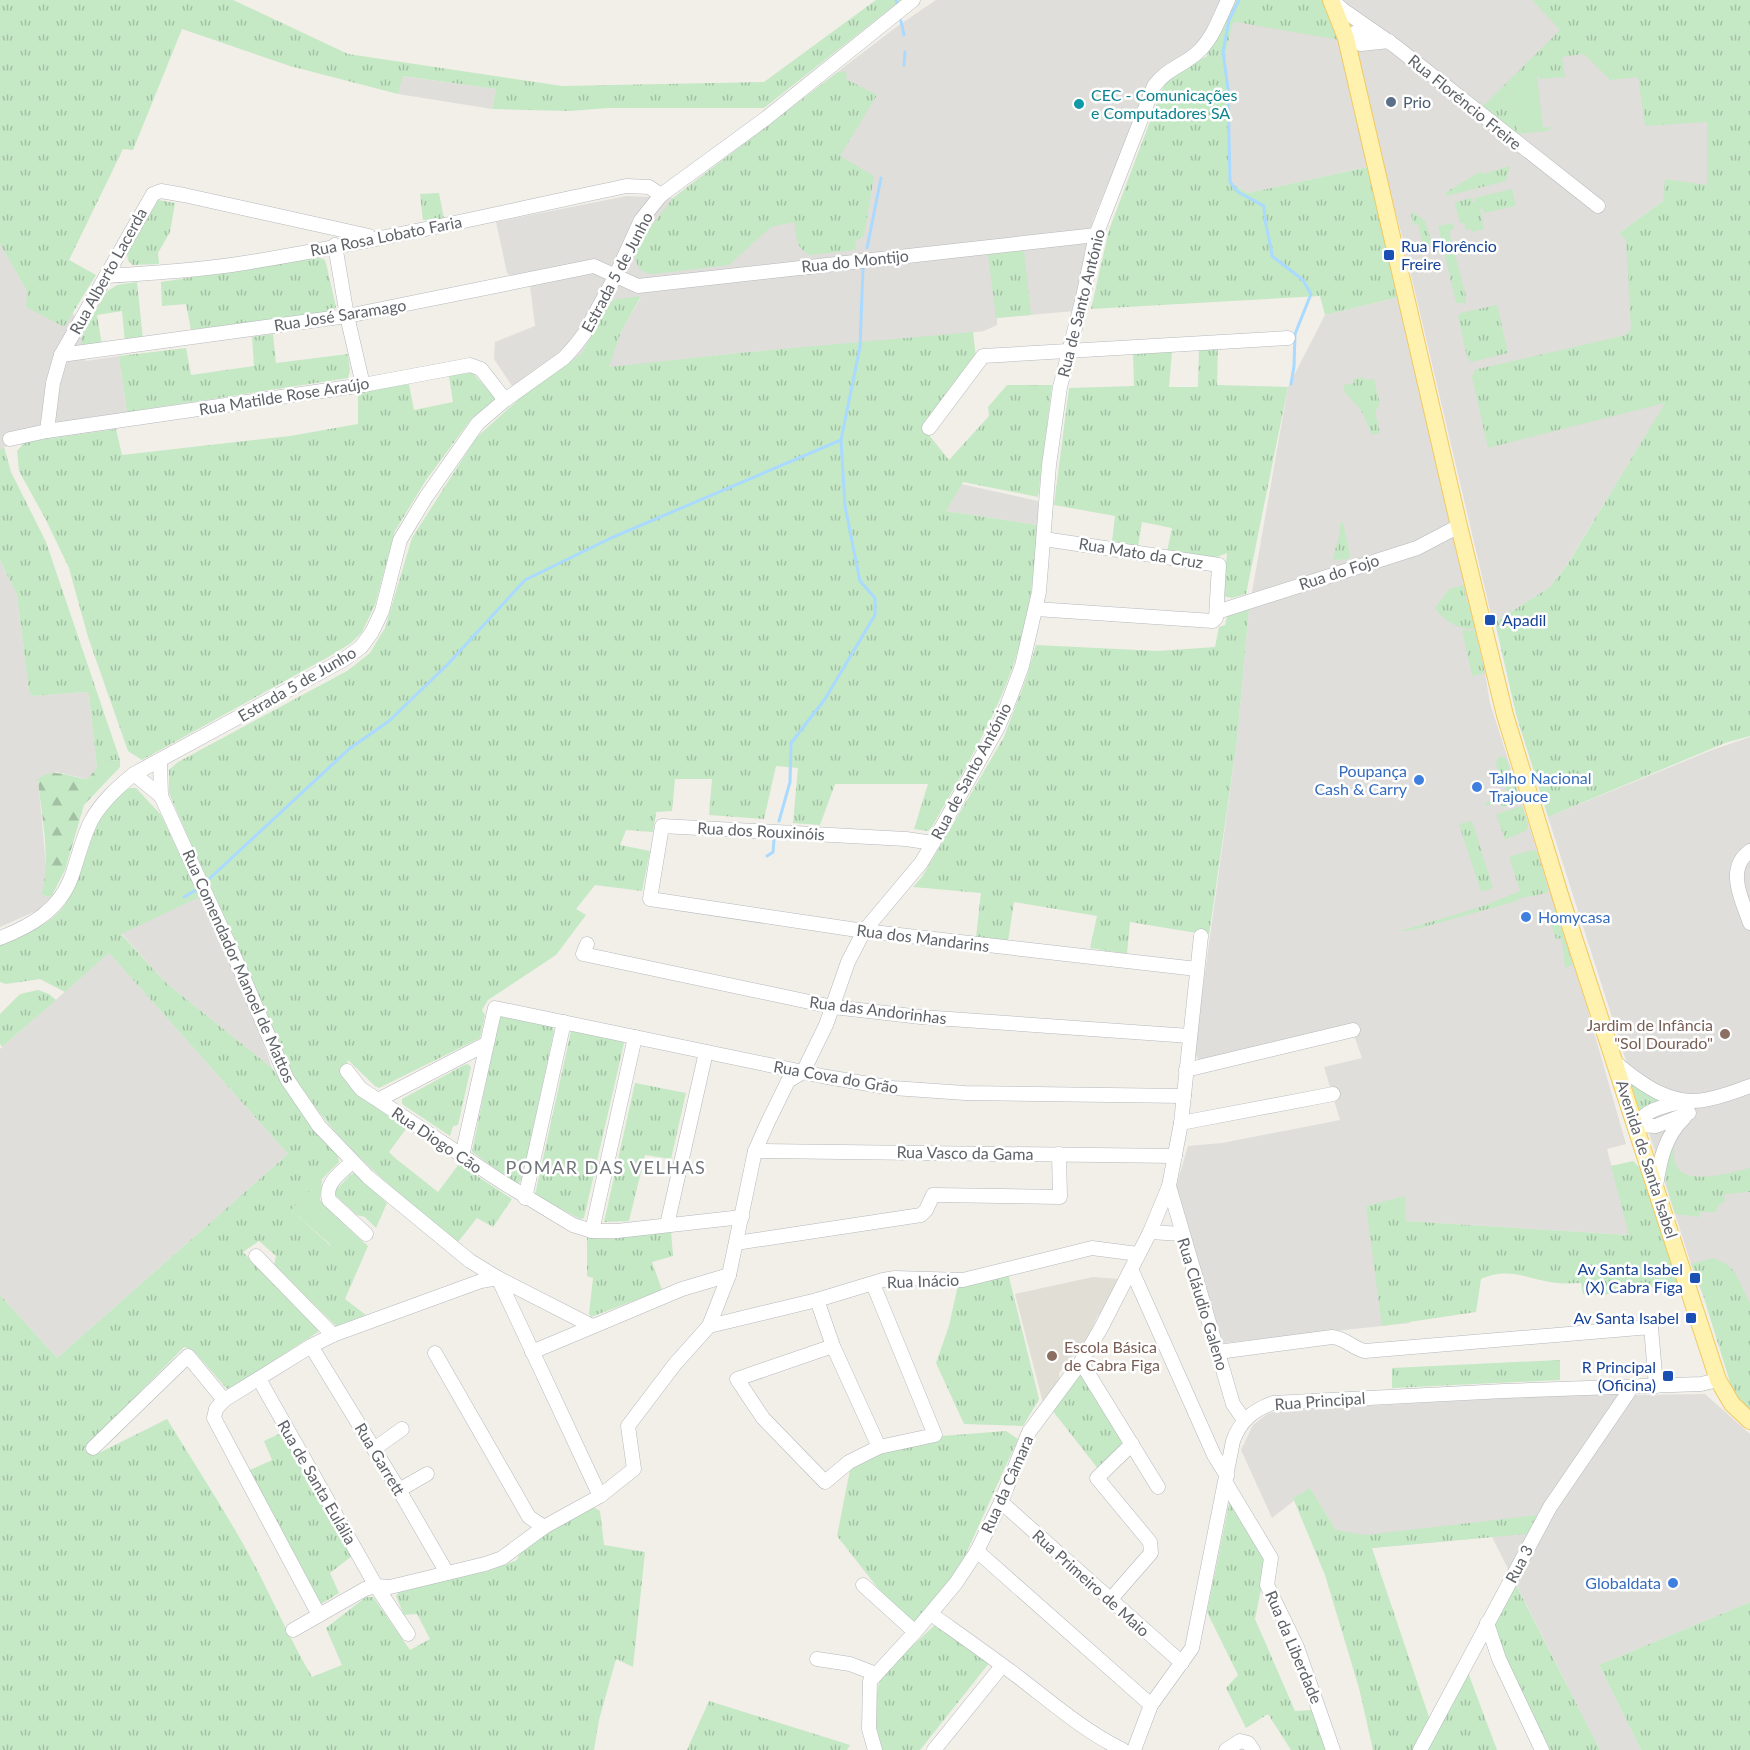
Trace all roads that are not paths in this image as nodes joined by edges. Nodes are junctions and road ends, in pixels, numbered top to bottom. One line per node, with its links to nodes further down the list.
1 (913, 0): 7 (street, Estrada 5 de Junho)
2 (1228, 0): 9 (street, Rua de Santo António)
3 (1331, 0): 4 (street, Rua Floréncio Freire); 5 (main road, Avenida de Santa Isabel)
4 (1373, 37): 5 (street); 6 (street); 8 (street, Rua Floréncio Freire)
5 (1347, 38): 6 (main road, Avenida de Santa Isabel)
6 (1354, 68): 23 (main road, Avenida de Santa Isabel)
7 (661, 195): 10 (street, Rua Rosa Lobato Faria); 13 (street, Estrada 5 de Junho)
8 (1598, 206)
9 (1096, 235): 13 (street, Rua do Montijo); 16 (street, Rua de Santo António)
10 (377, 238): 11 (street, Rua Rosa Lobato Faria); 12 (street, Rua Alberto Lacerda)
11 (335, 245): 12 (street, Rua Rosa Lobato Faria); 14 (street)
12 (106, 276): 17 (street, Rua Alberto Lacerda)
13 (615, 277): 14 (street, Rua José Saramago); 19 (street, Estrada 5 de Junho)
14 (347, 316): 17 (street, Rua José Saramago); 18 (street)
15 (1288, 338): 16 (street)
16 (1070, 350): 20 (street); 24 (street, Rua de Santo António)
17 (61, 355): 21 (street, Rua Alberto Lacerda)
18 (363, 385): 19 (street, Rua Matilde Rose Araújo); 21 (street, Rua Matilde Rose Araújo)
19 (505, 400): 27 (street, Estrada 5 de Junho)
20 (929, 428)
21 (48, 431): 22 (street, Rua Matilde Rose Araújo)
22 (10, 439)
23 (1459, 525): 26 (street, Rua do Fojo); 46 (main road, Avenida de Santa Isabel)
24 (1044, 538): 25 (street, Rua de Santo António); 26 (street, Rua Mato da Cruz)
25 (1036, 609): 26 (street); 30 (street, Rua de Santo António)
26 (1217, 612)
27 (160, 761): 28 (street, Estrada 5 de Junho); 29 (street)
28 (134, 774): 29 (street); 36 (street, Estrada 5 de Junho)
29 (161, 796): 61 (street, Rua Comendador Manoel de Mattos)
30 (933, 843): 32 (street, Rua dos Rouxinóis); 34 (street, Rua de Santo António)
31 (1750, 851): 33 (street)
32 (650, 899): 34 (street, Rua dos Mandarins)
33 (1750, 923)
34 (864, 931): 38 (street, Rua dos Mandarins); 39 (street, Rua de Santo António)
35 (1201, 936): 38 (street, Rua da Câmara)
36 (0, 938)
37 (587, 944): 39 (street, Rua das Andorinhas)
38 (1197, 969): 42 (street, Rua da Câmara)
39 (832, 1007): 42 (street, Rua das Andorinhas); 49 (street, Rua de Santo António)
40 (564, 1022): 43 (street, Rua Cova do Grão); 44 (street, Rua Cova do Grão); 64 (street)
41 (1353, 1030): 47 (street)
42 (1190, 1036): 47 (street, Rua da Câmara)
43 (635, 1038): 45 (street, Rua Cova do Grão); 67 (street)
44 (486, 1044): 53 (street); 59 (street)
45 (706, 1052): 49 (street, Rua Cova do Grão); 66 (street)
46 (1616, 1063): 54 (street); 56 (main road, Avenida de Santa Isabel)
47 (1186, 1070): 52 (street, Rua da Câmara)
48 (347, 1071): 53 (street, Rua Diogo Cão)
49 (803, 1072): 52 (street, Rua Cova do Grão); 57 (street, Rua de Santo António)
50 (1750, 1086): 54 (street)
51 (1333, 1094): 55 (street)
52 (1184, 1096): 55 (street, Rua da Câmara)
53 (378, 1100): 59 (street, Rua Diogo Cão)
54 (1688, 1107): 56 (street); 63 (street)
55 (1181, 1123): 60 (street, Rua da Câmara)
56 (1636, 1125): 63 (main road, Avenida de Santa Isabel)
57 (755, 1151): 58 (street, Rua Vasco da Gama); 65 (street, Rua de Santo António)
58 (1059, 1154): 60 (street, Rua Vasco da Gama); 71 (street)
59 (462, 1156): 64 (street, Rua Diogo Cão)
60 (1175, 1156): 62 (street, Rua da Câmara)
61 (352, 1162): 69 (street); 76 (street, Rua Comendador Manoel de Mattos)
62 (1169, 1186): 68 (street, Rua da Câmara); 70 (street, Rua Cláudio Galeno)
63 (1656, 1186): 89 (main road, Avenida de Santa Isabel)
64 (525, 1198): 67 (street, Rua Diogo Cão)
65 (742, 1217): 66 (street, Rua Diogo Cão); 71 (street, Rua de Santo António)
66 (667, 1225): 67 (street, Rua Diogo Cão)
67 (592, 1231)
68 (1150, 1232): 70 (street); 72 (street, Rua da Câmara)
69 (366, 1234)
70 (1182, 1234): 86 (street, Rua Cláudio Galeno)
71 (736, 1243): 75 (street, Rua de Santo António)
72 (1138, 1254): 74 (street, Rua da Câmara); 77 (street, Rua Inácio)
73 (256, 1256): 81 (street)
74 (1132, 1271): 87 (street, Rua da Câmara); 101 (street, Rua da Liberdade)
75 (729, 1275): 79 (street); 80 (street, Rua de Santo António)
76 (498, 1278): 79 (street, Rua Comendador Manoel de Mattos); 81 (street); 84 (street)
77 (873, 1284): 78 (street, Rua Inácio); 97 (street)
78 (817, 1300): 80 (street, Rua Inácio); 83 (street)
79 (592, 1326): 84 (street)
80 (709, 1326): 104 (street, Rua de Santo António)
81 (333, 1335): 82 (street)
82 (311, 1346): 88 (street); 99 (street, Rua Garrett)
83 (833, 1346): 97 (street); 97 (street)
84 (532, 1352): 104 (street)
85 (435, 1353): 106 (street)
86 (1218, 1353): 90 (street); 93 (street, Rua Cláudio Galeno)
87 (1081, 1362): 96 (street); 105 (street, Rua da Câmara)
88 (258, 1379): 92 (street); 110 (street, Rua de Santa Eulália)
89 (1718, 1380): 90 (street, Rua Principal); 94 (main road, Avenida de Santa Isabel)
90 (1656, 1386): 91 (street, Rua Principal)
91 (1632, 1387): 93 (street, Rua Principal); 114 (street, Rua 3)
92 (224, 1400): 98 (street); 113 (street)
93 (1244, 1420): 101 (street)
94 (1750, 1421)
95 (402, 1429): 99 (street)
96 (1132, 1444): 102 (street); 111 (street)
97 (879, 1447)
98 (93, 1448)
99 (374, 1449): 103 (street, Rua Garrett)
100 (427, 1474): 103 (street)
101 (1227, 1480): 119 (street); 129 (street, Rua da Liberdade)
102 (1158, 1487)
103 (399, 1490): 108 (street, Rua Garrett)
104 (600, 1496): 106 (street)
105 (1002, 1502): 107 (street, Rua da Câmara); 111 (street, Rua Primeiro de Maio)
106 (544, 1527): 108 (street)
107 (977, 1551): 112 (street, Rua da Câmara); 122 (street)
108 (447, 1573): 110 (street)
109 (863, 1585): 116 (street)
110 (376, 1586): 113 (street); 117 (street, Rua de Santa Eulália)
111 (1110, 1600): 119 (street, Rua Primeiro de Maio)
112 (931, 1614): 116 (street, Rua da Câmara); 120 (street)
113 (319, 1615): 115 (street)
114 (1487, 1623): 130 (street, Rua 3); 131 (street)
115 (293, 1630)
116 (915, 1632): 121 (street, Rua da Câmara)
117 (408, 1634)
118 (817, 1659): 121 (street)
119 (1182, 1663): 122 (street)
120 (1002, 1666): 124 (street); 125 (street)
121 (876, 1674): 123 (street, Rua da Câmara)
122 (1151, 1705): 126 (street)
123 (875, 1750)
124 (934, 1750)
125 (1123, 1750)
126 (1134, 1750)
127 (1226, 1750): 128 (street)
128 (1253, 1750)
129 (1333, 1750)
130 (1420, 1750)
131 (1542, 1750)

